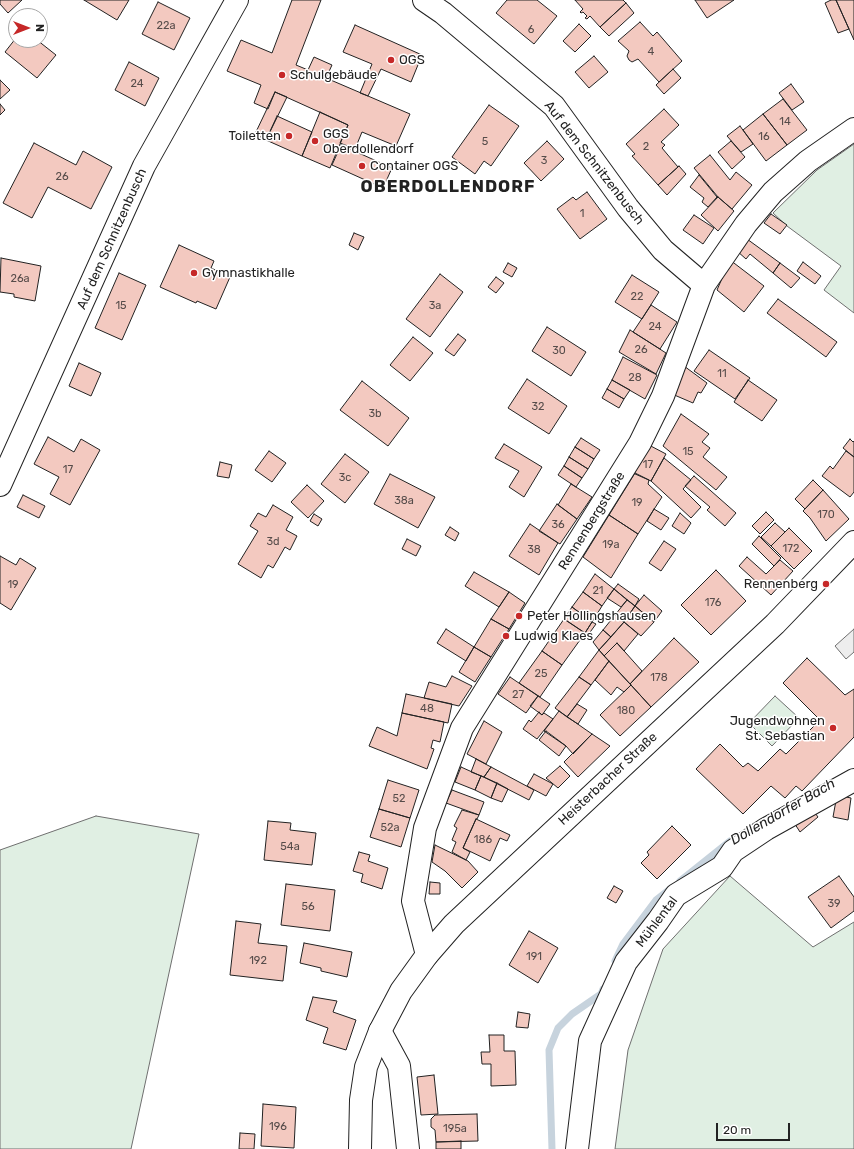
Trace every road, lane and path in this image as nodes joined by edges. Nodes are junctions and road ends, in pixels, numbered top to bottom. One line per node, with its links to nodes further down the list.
1 (237, 0): 6 (street, Auf dem Schnitzenbusch)
2 (424, 0): 3 (street, Auf dem Schnitzenbusch)
3 (447, 6): 5 (street, Auf dem Schnitzenbusch)
4 (854, 129): 5 (street, Rennenbergstraße)
5 (704, 285): 9 (street, Rennenbergstraße)
6 (0, 485)
7 (854, 542): 9 (street, Heisterbacher Straße)
8 (854, 780): 13 (street, Mühlental)
9 (427, 955): 10 (street, Heisterbacher Straße)
10 (380, 1031): 11 (street, Heisterbacher Straße); 12 (street)
11 (360, 1149)
12 (408, 1149)
13 (578, 1149)

